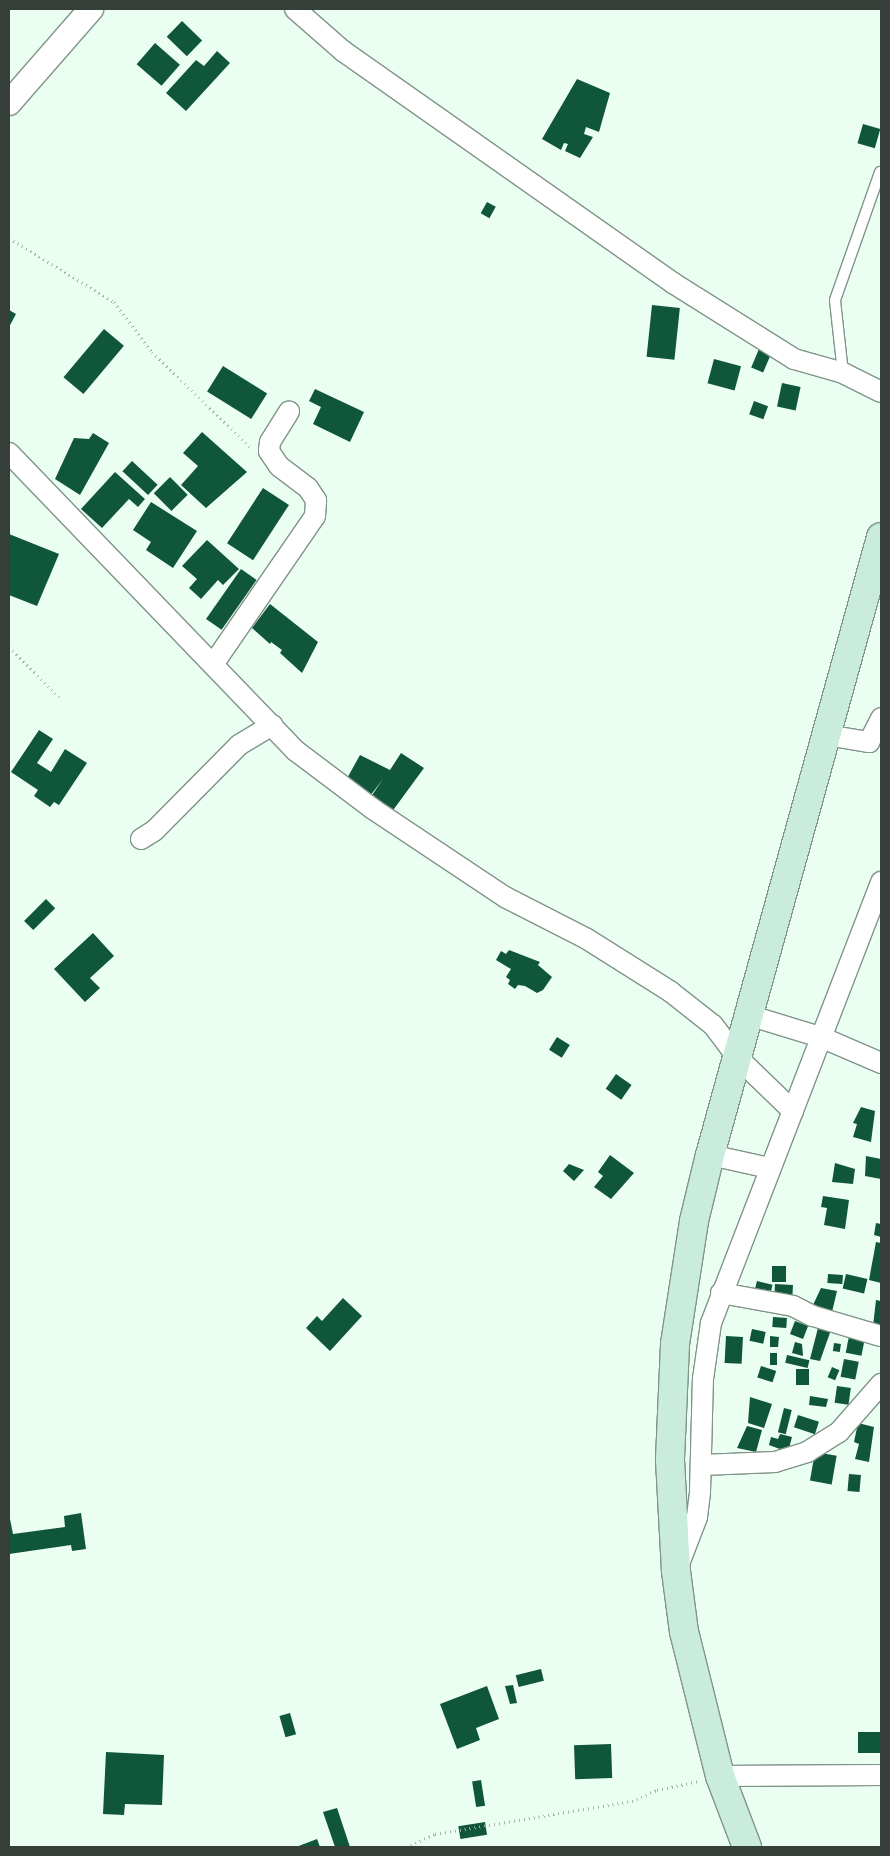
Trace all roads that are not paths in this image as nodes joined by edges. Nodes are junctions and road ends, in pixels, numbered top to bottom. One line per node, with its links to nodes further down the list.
1 (91, 9): 3 (street)
2 (295, 9): 5 (street)
3 (9, 103)
4 (880, 172): 5 (lane)
5 (843, 373): 6 (street)
6 (881, 392)
7 (289, 412): 10 (street)
8 (9, 453): 10 (street)
9 (881, 537): 13 (main road)
10 (214, 662): 12 (street)
11 (881, 718): 13 (street)
12 (272, 725): 14 (street); 18 (street)
13 (826, 735): 16 (main road)
14 (141, 839)
15 (881, 882): 17 (street)
16 (748, 1015): 17 (street); 18 (main road)
17 (823, 1038): 19 (street); 20 (street)
18 (737, 1057): 20 (street); 21 (main road)
19 (881, 1063)
20 (793, 1111): 22 (street)
21 (710, 1155): 22 (street); 27 (main road)
22 (769, 1168): 23 (street)
23 (721, 1293): 24 (street); 26 (street)
24 (881, 1336)
25 (881, 1384): 26 (street)
26 (702, 1465): 27 (street)
27 (676, 1571): 29 (main road)
28 (881, 1775): 29 (street)
29 (720, 1776): 30 (main road)
30 (747, 1847)

